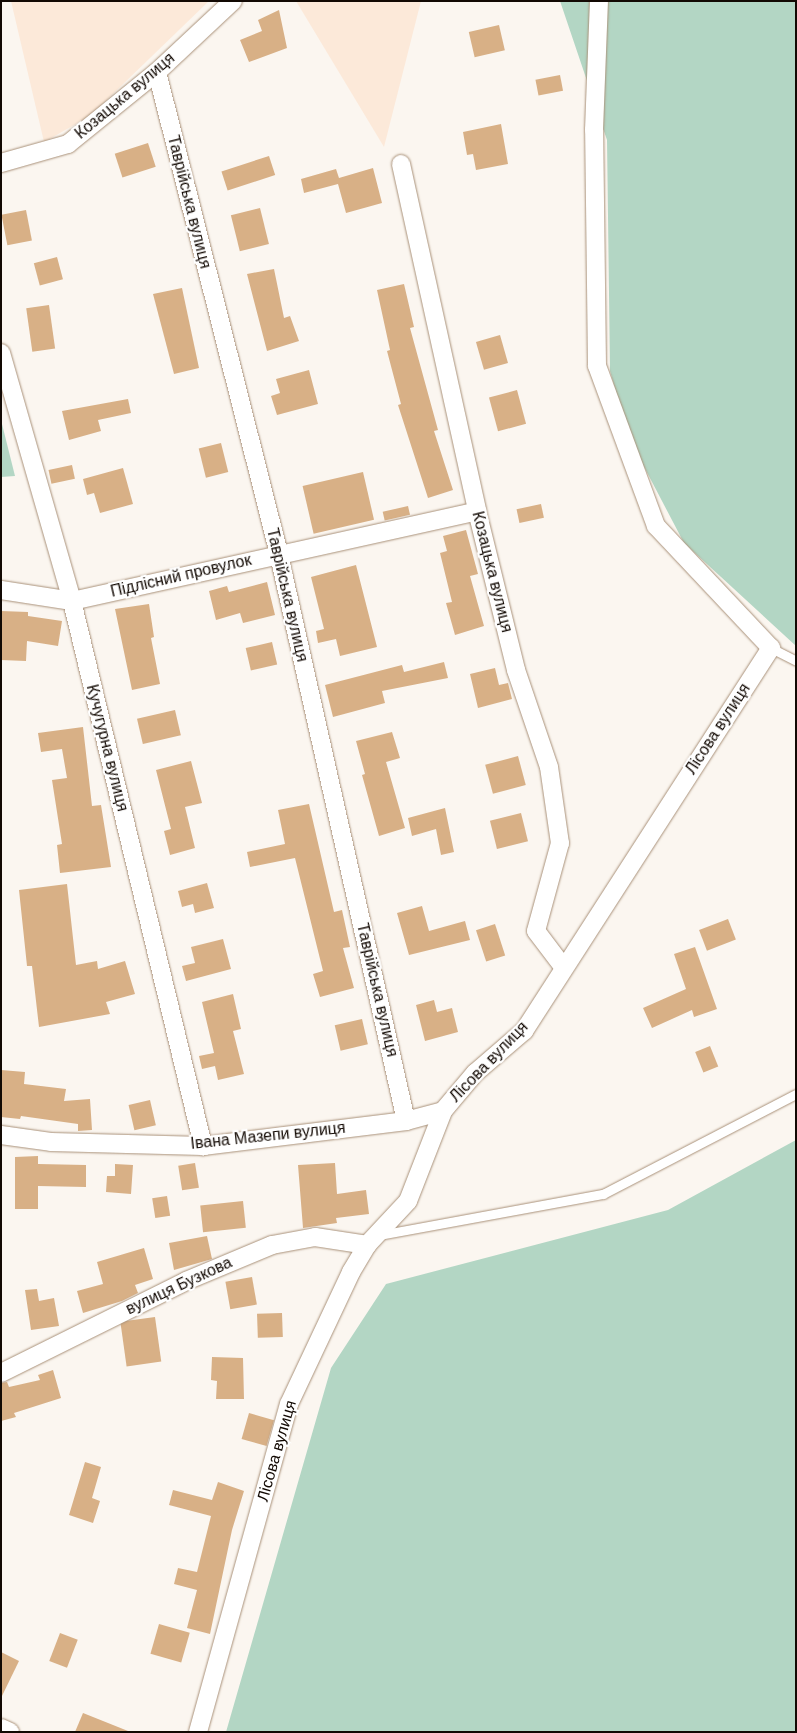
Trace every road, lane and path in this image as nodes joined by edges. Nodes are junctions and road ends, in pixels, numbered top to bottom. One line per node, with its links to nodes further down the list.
1 (233, 1): 3 (street, Козацька вулиця)
2 (599, 1): 11 (street)
3 (156, 72): 4 (street, Козацька вулиця); 8 (street, Таврійська вулиця)
4 (1, 163)
5 (401, 164): 7 (street, Козацька вулиця)
6 (1, 352): 10 (street, Кучугурна вулиця)
7 (477, 511): 8 (street, Підлісний провулок); 13 (street, Козацька вулиця)
8 (279, 555): 10 (street, Підлісний провулок); 16 (street, Таврійська вулиця)
9 (1, 590): 10 (street, Підлісний провулок)
10 (72, 601): 18 (street, Кучугурна вулиця)
11 (771, 648): 12 (lane); 13 (street, Лісова вулиця)
12 (796, 661)
13 (564, 968): 15 (street, Лісова вулиця)
14 (796, 1094): 19 (lane)
15 (443, 1111): 16 (street, Івана Мазепи вулиця); 19 (street, Лісова вулиця)
16 (406, 1121): 18 (street, Івана Мазепи вулиця)
17 (1, 1135): 18 (street, Івана Мазепи вулиця)
18 (203, 1146)
19 (371, 1240): 20 (street, вулиця Бузкова); 23 (street, Лісова вулиця)
20 (1, 1373)
21 (1, 1728): 22 (street)
22 (10, 1732)
23 (198, 1732)

